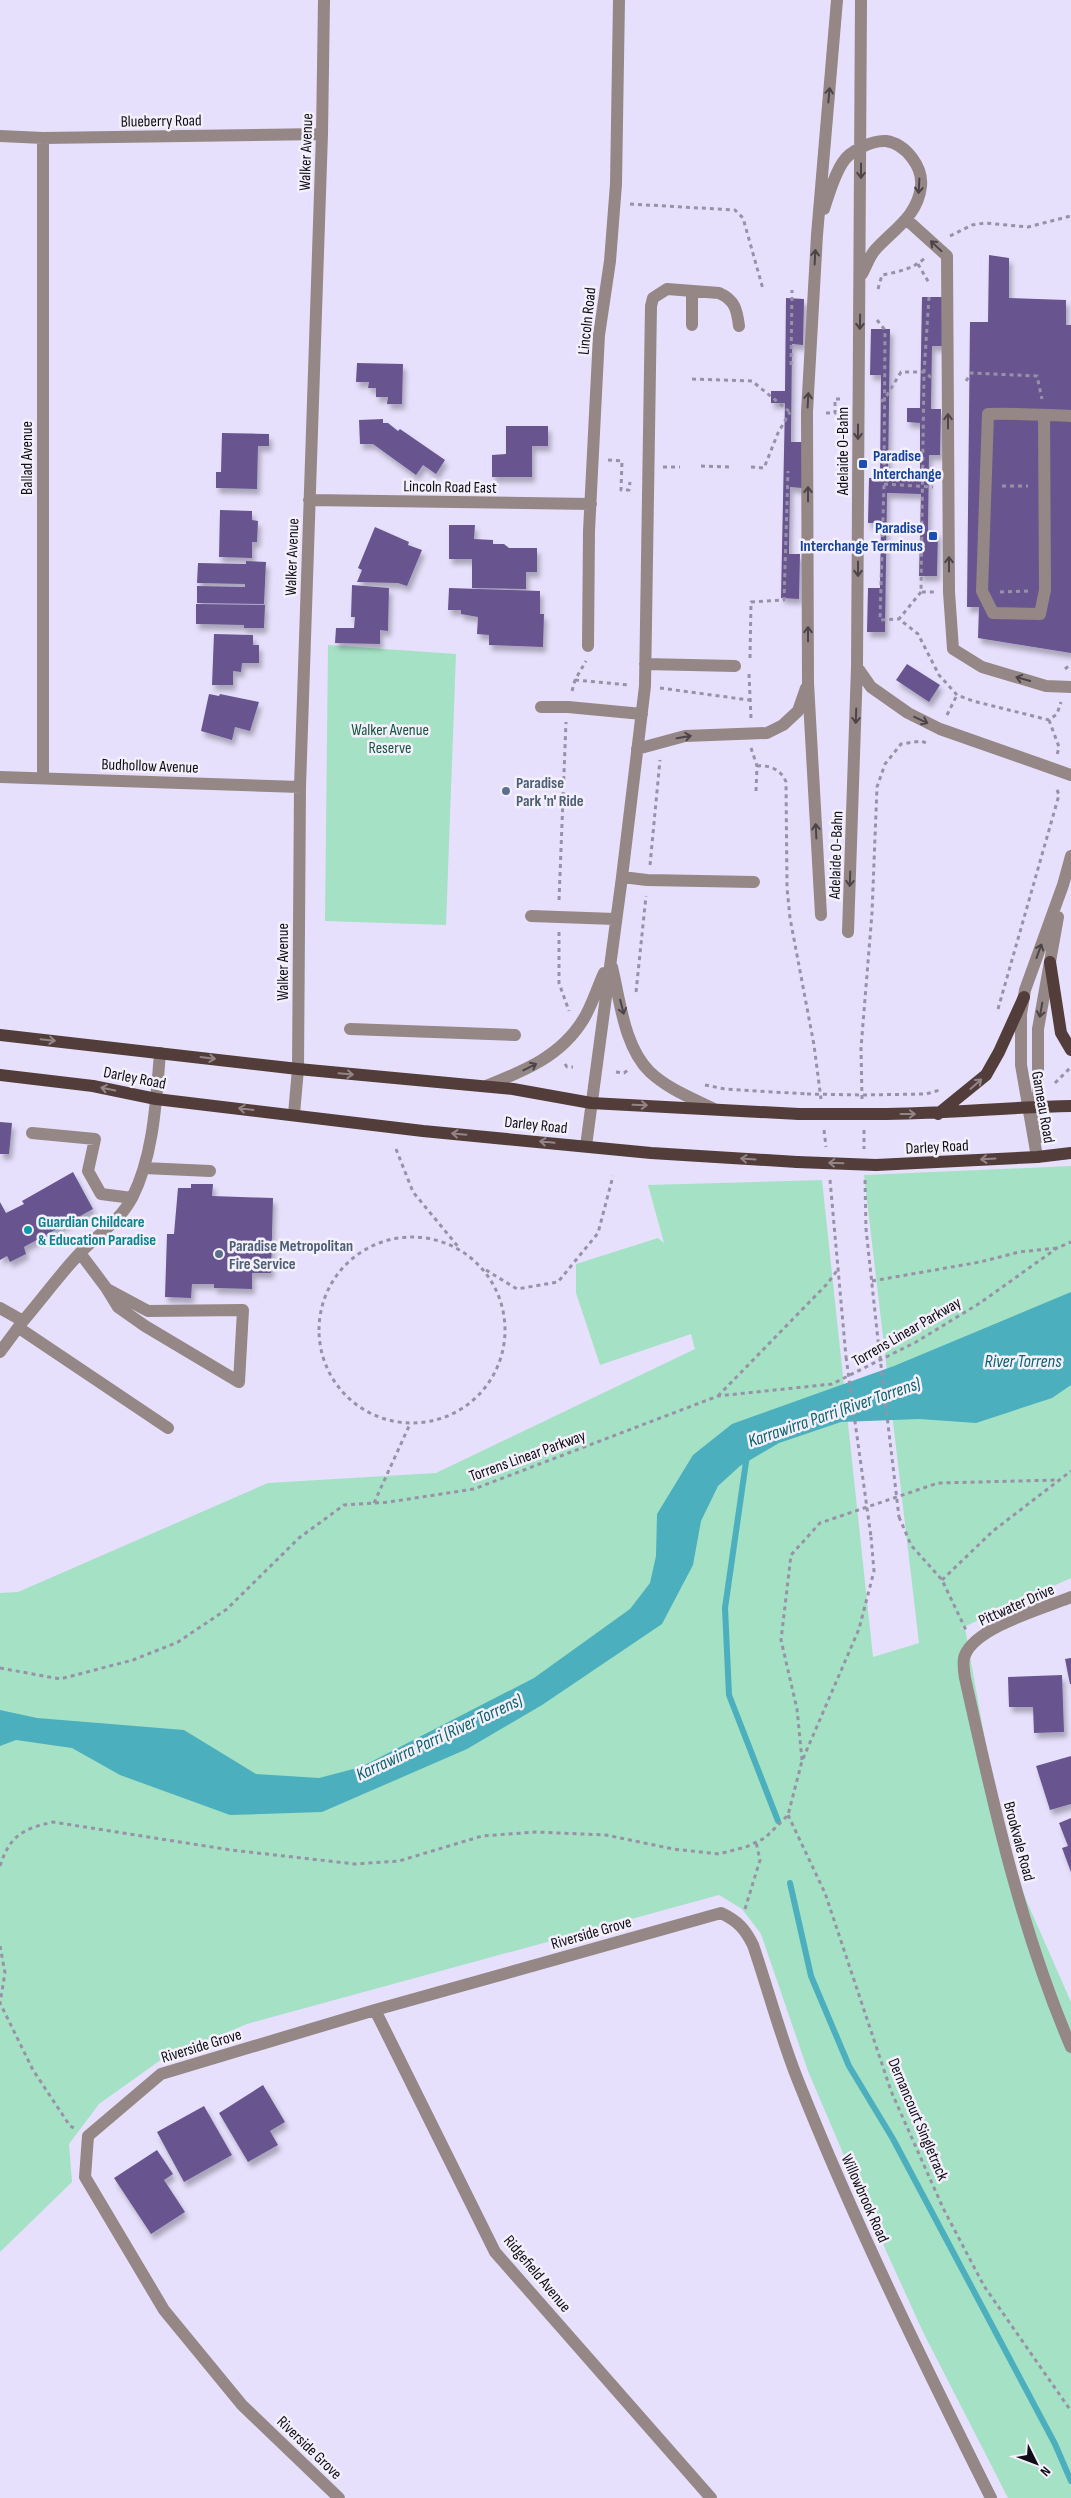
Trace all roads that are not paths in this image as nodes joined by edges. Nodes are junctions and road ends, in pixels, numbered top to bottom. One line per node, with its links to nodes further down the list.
1 (324, 0): 5 (street, Walker Avenue)
2 (619, 0): 18 (street, Lincoln Road)
3 (837, 0): 10 (street, Adelaide O-Bahn, one-way to 3)
4 (861, 0): 8 (street, Adelaide O-Bahn)
5 (322, 134): 7 (street, Blueberry Road); 17 (street, Walker Avenue)
6 (0, 136): 7 (street, Blueberry Road)
7 (43, 138): 30 (street, Ballad Avenue)
8 (861, 147): 9 (street, one-way to 9); 10 (street); 11 (street, Adelaide O-Bahn, one-way to 11)
9 (906, 219): 11 (street); 24 (street, one-way to 9)
10 (817, 235): 23 (street, Adelaide O-Bahn, one-way to 10)
11 (860, 278): 22 (street, Adelaide O-Bahn, one-way to 22)
12 (692, 291): 13 (street); 14 (street); 20 (street)
13 (692, 325)
14 (739, 326)
15 (1044, 415): 15 (street); 16 (street)
16 (1071, 416)
17 (310, 500): 18 (street, Lincoln Road East); 31 (street, Walker Avenue)
18 (591, 504): 19 (street, Lincoln Road)
19 (588, 646)
20 (646, 664): 21 (street); 26 (street)
21 (734, 666)
22 (857, 667): 28 (street, one-way to 28); 39 (street, Adelaide O-Bahn, one-way to 39)
23 (808, 683): 27 (street, one-way to 23); 36 (street, Adelaide O-Bahn, one-way to 23)
24 (1071, 687)
25 (541, 707): 26 (street)
26 (642, 714): 27 (street)
27 (637, 749): 33 (street)
28 (1071, 775)
29 (0, 776): 30 (street, Budhollow Avenue)
30 (43, 778): 31 (street, Budhollow Avenue)
31 (300, 787): 48 (street, Walker Avenue)
32 (1071, 856): 35 (street, Gameau Road)
33 (622, 876): 34 (street); 38 (street)
34 (754, 882)
35 (1063, 885): 41 (street, Gameau Road); 42 (street, Gameau Road, one-way to 35)
36 (821, 915)
37 (531, 916): 38 (street)
38 (616, 919): 40 (street)
39 (848, 932)
40 (610, 960): 50 (street, one-way to 40); 52 (street); 55 (street, one-way to 55)
41 (1050, 962): 46 (main road); 54 (street, Gameau Road, one-way to 54)
42 (1024, 997): 54 (street, Gameau Road); 57 (main road, one-way to 42)
43 (350, 1029): 45 (street)
44 (0, 1035): 47 (main road, Darley Road, one-way to 47)
45 (515, 1035)
46 (1071, 1050)
47 (160, 1052): 48 (main road, Darley Road, one-way to 48); 51 (street)
48 (298, 1069): 50 (main road, Darley Road, one-way to 50); 56 (street, Walker Avenue)
49 (0, 1075): 51 (main road, Darley Road, one-way to 49)
50 (486, 1086): 52 (main road, Darley Road)
51 (156, 1099): 56 (main road, Darley Road, one-way to 51); 62 (street)
52 (592, 1103): 55 (main road, Darley Road, one-way to 55); 59 (street)
53 (1071, 1106): 54 (main road, Darley Road)
54 (1033, 1107): 57 (main road, Darley Road); 61 (street, Gameau Road)
55 (715, 1110): 57 (main road, Darley Road, one-way to 57, bridge)
56 (294, 1114): 59 (main road, Darley Road, one-way to 56)
57 (938, 1114)
58 (32, 1133): 64 (street)
59 (586, 1146): 61 (main road, Darley Road, one-way to 59, bridge)
60 (1071, 1153): 61 (main road, Darley Road)
61 (1037, 1157)
62 (144, 1168): 63 (street); 64 (street)
63 (210, 1171)
64 (132, 1198): 65 (street)
65 (80, 1253): 66 (street); 68 (street)
66 (107, 1289): 66 (street)
67 (0, 1308): 68 (street)
68 (21, 1324): 69 (street); 70 (street)
69 (0, 1352)
70 (168, 1428)
71 (1071, 1597): 72 (street, Pittwater Drive)
72 (974, 1640): 75 (street, Brookvale Road)
73 (721, 1913): 74 (street, Riverside Grove); 78 (street, Willowbrook Road)
74 (375, 2010): 76 (street, Riverside Grove); 77 (street, Ridgefield Avenue)
75 (1071, 2047)
76 (339, 2498)
77 (711, 2498)
78 (991, 2498)

